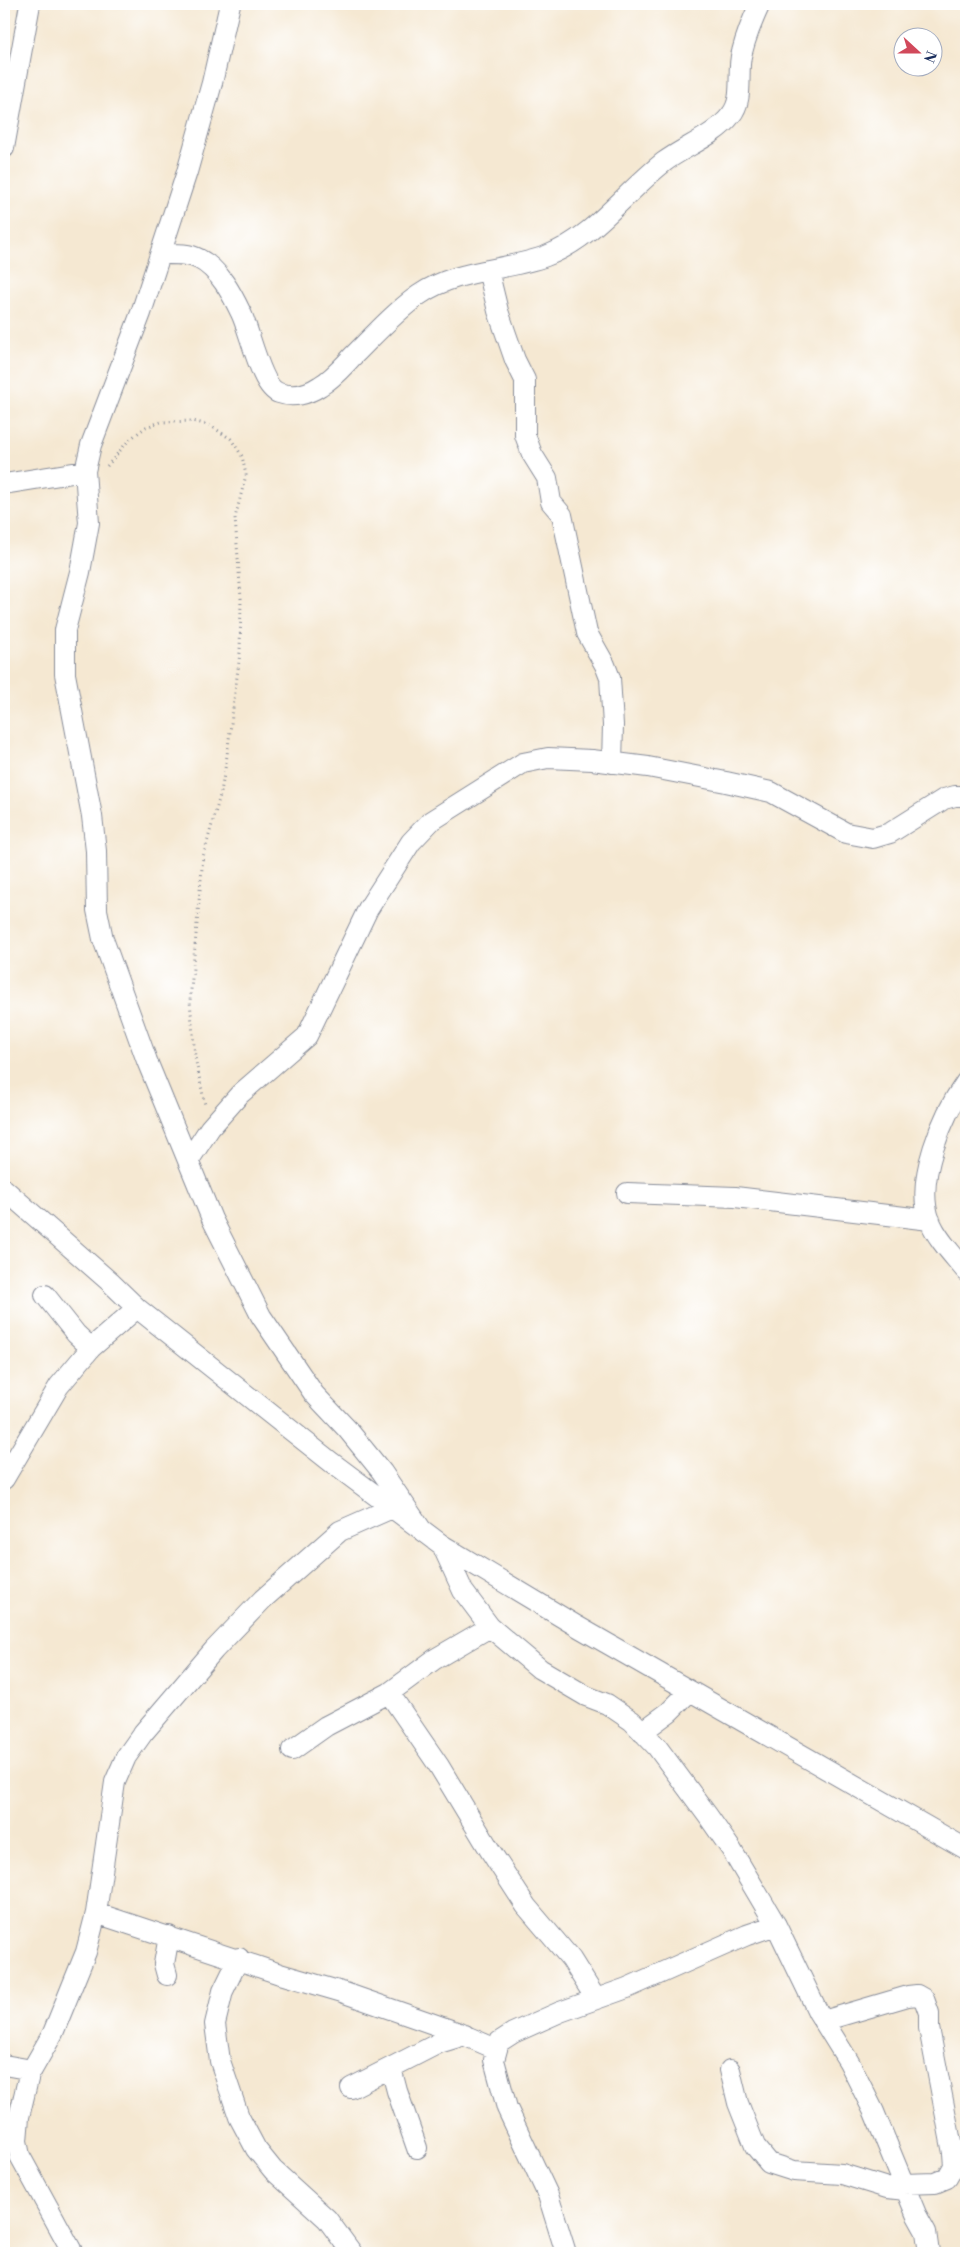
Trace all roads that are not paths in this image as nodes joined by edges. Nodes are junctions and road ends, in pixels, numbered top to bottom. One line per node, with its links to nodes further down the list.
1 (30, 4): 4 (street)
2 (230, 4): 5 (street)
3 (760, 4): 6 (street)
4 (4, 148)
5 (161, 254): 6 (street); 7 (street)
6 (488, 270): 9 (street)
7 (85, 471): 8 (street); 12 (street)
8 (4, 484)
9 (612, 762): 10 (street); 12 (street)
10 (966, 796)
11 (966, 1082): 15 (street)
12 (189, 1160): 22 (street)
13 (4, 1189): 18 (street)
14 (627, 1194): 15 (street)
15 (930, 1220): 16 (street)
16 (966, 1271)
17 (45, 1295): 19 (street)
18 (137, 1308): 19 (street); 21 (street)
19 (91, 1348): 20 (street)
20 (4, 1479)
21 (392, 1508): 22 (street); 30 (street)
22 (420, 1529): 23 (street)
23 (442, 1545): 24 (street); 25 (street)
24 (490, 1627): 26 (street); 27 (street)
25 (689, 1692): 27 (street); 29 (street)
26 (389, 1693): 28 (street); 35 (street)
27 (642, 1732): 31 (street)
28 (292, 1750)
29 (966, 1849)
30 (96, 1913): 32 (street); 41 (street)
31 (776, 1925): 35 (street); 36 (street)
32 (169, 1936): 33 (street); 34 (street)
33 (238, 1958): 37 (street); 47 (street)
34 (167, 1975)
35 (596, 1999): 38 (street)
36 (823, 2021): 45 (street); 45 (street)
37 (464, 2035): 38 (street); 40 (street)
38 (496, 2049): 48 (street)
39 (4, 2064): 41 (street)
40 (391, 2068): 43 (street); 44 (street)
41 (32, 2070): 46 (street)
42 (730, 2070): 45 (street)
43 (351, 2088)
44 (417, 2148)
45 (905, 2187): 49 (street)
46 (73, 2253)
47 (352, 2253)
48 (564, 2253)
49 (929, 2253)

